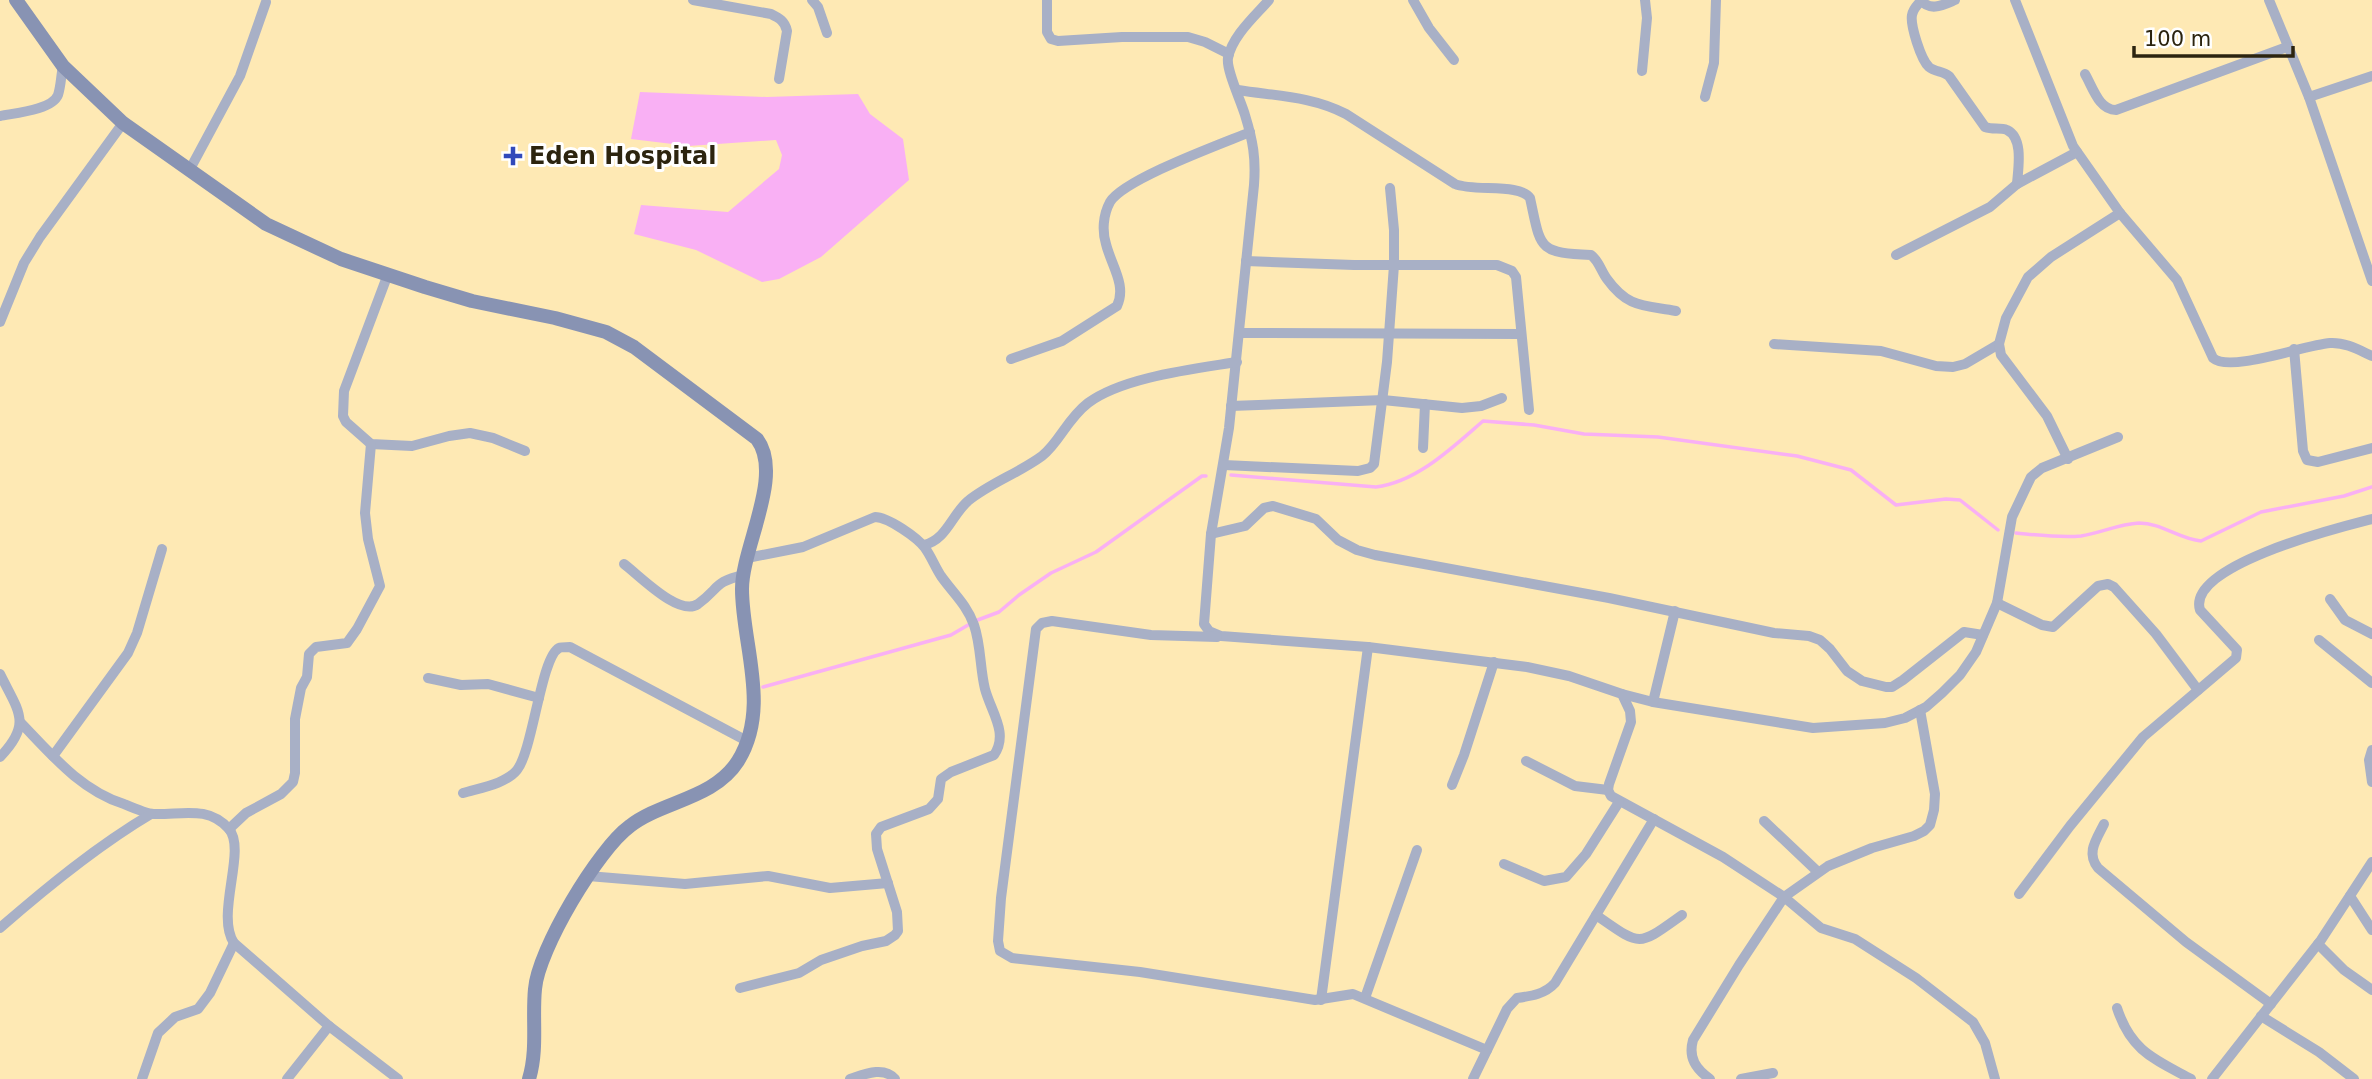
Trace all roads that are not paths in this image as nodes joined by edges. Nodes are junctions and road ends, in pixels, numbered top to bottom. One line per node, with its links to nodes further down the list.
1 (16, 0): 18 (street)
2 (693, 0): 22 (street)
3 (812, 0): 14 (street)
4 (1047, 0): 16 (street)
5 (1269, 0): 16 (street)
6 (1413, 0): 17 (street)
7 (1646, 0): 19 (street)
8 (1716, 0): 24 (street)
9 (1921, 0): 10 (street); 31 (street)
10 (1955, 0)
11 (2015, 0): 29 (street)
12 (2269, 0): 15 (street)
13 (266, 2): 30 (street)
14 (827, 33)
15 (2287, 47): 20 (street); 25 (street)
16 (1229, 54): 23 (street)
17 (1454, 61)
18 (63, 66): 26 (street); 27 (street)
19 (1642, 71)
20 (2085, 74)
21 (2372, 76): 25 (street)
22 (779, 79)
23 (1238, 90): 28 (street); 39 (street)
24 (1706, 97)
25 (2309, 97): 38 (street)
26 (0, 116)
27 (124, 123): 30 (street); 40 (street)
28 (1250, 132): 35 (street); 48 (street)
29 (2077, 152): 31 (street); 33 (street)
30 (190, 171): 37 (street)
31 (2017, 184): 34 (street)
32 (1390, 188): 36 (street)
33 (2120, 213): 45 (street); 46 (street)
34 (1896, 255)
35 (1246, 261): 36 (street); 41 (street)
36 (1394, 265): 42 (street); 43 (street)
37 (388, 274): 56 (street); 66 (street)
38 (2372, 281)
39 (1676, 311)
40 (0, 322)
41 (1240, 333): 42 (street); 49 (street)
42 (1388, 334): 43 (street); 51 (street)
43 (1520, 334): 54 (street)
44 (1774, 344): 45 (street)
45 (1999, 344): 60 (street)
46 (2294, 349): 47 (street); 58 (street)
47 (2372, 356)
48 (1011, 359)
49 (1237, 362): 53 (street); 64 (street)
50 (1502, 398): 52 (street)
51 (1383, 400): 52 (street); 53 (street); 61 (street)
52 (1425, 404): 57 (street)
53 (1231, 406): 61 (street)
54 (1529, 410)
55 (2118, 437): 60 (street)
56 (371, 444): 59 (street); 101 (street)
57 (1423, 448)
58 (2372, 448)
59 (525, 451)
60 (2068, 459): 70 (street)
61 (1224, 465): 63 (street)
62 (2372, 519): 80 (street)
63 (1212, 534): 71 (street); 74 (street)
64 (923, 545): 66 (street); 107 (street)
65 (162, 549): 90 (street)
66 (747, 558): 68 (street)
67 (624, 564): 68 (street)
68 (744, 575): 87 (street)
69 (2330, 599): 72 (street)
70 (1997, 603): 73 (street); 80 (street)
71 (1675, 611): 73 (street); 84 (street)
72 (2372, 634)
73 (1983, 635): 85 (street)
74 (1221, 636): 76 (street); 120 (street)
75 (2319, 640): 81 (street)
76 (1368, 647): 77 (street); 120 (street)
77 (1494, 662): 82 (street); 93 (street)
78 (0, 674): 86 (street)
79 (428, 678): 83 (street)
80 (2193, 683): 108 (street)
81 (2372, 683)
82 (1622, 694): 84 (street); 94 (street)
83 (538, 698): 87 (street); 95 (street)
84 (1653, 702): 85 (street)
85 (1920, 710): 105 (street)
86 (20, 722): 89 (street); 90 (street)
87 (747, 741): 106 (street)
88 (2372, 750): 92 (street)
89 (0, 757)
90 (53, 757): 97 (street)
91 (1527, 761): 94 (street)
92 (2372, 782)
93 (1451, 785)
94 (1608, 790): 96 (street)
95 (463, 793)
96 (1619, 802): 98 (street); 104 (street)
97 (151, 814): 101 (street); 113 (street)
98 (1654, 819): 110 (street); 111 (street)
99 (1764, 821): 105 (street)
100 (2104, 824): 121 (street)
101 (229, 829): 115 (street)
102 (1417, 850): 119 (street)
103 (2372, 862): 109 (street)
104 (1504, 864)
105 (1818, 872): 110 (street)
106 (588, 876): 107 (street); 131 (street)
107 (888, 883): 117 (street)
108 (2019, 894)
109 (2350, 895): 114 (street); 116 (street)
110 (1784, 897): 127 (street); 135 (street)
111 (1596, 915): 112 (street); 125 (street)
112 (1682, 915)
113 (0, 928)
114 (2372, 930)
115 (234, 943): 124 (street); 128 (street)
116 (2318, 944): 118 (street); 121 (street)
117 (740, 988)
118 (2372, 990)
119 (1365, 998): 120 (street); 125 (street)
120 (1321, 1000)
121 (2271, 1004): 123 (street)
122 (2117, 1007): 137 (street)
123 (2262, 1016): 138 (street); 139 (street)
124 (329, 1026): 129 (street); 130 (street)
125 (1487, 1050): 134 (street)
126 (1773, 1073): 136 (street)
127 (1994, 1078)
128 (142, 1079)
129 (287, 1079)
130 (398, 1079)
131 (529, 1079)
132 (850, 1079): 133 (street)
133 (895, 1079)
134 (1474, 1079)
135 (1710, 1079)
136 (1741, 1079)
137 (2192, 1079)
138 (2212, 1079)
139 (2354, 1079)

